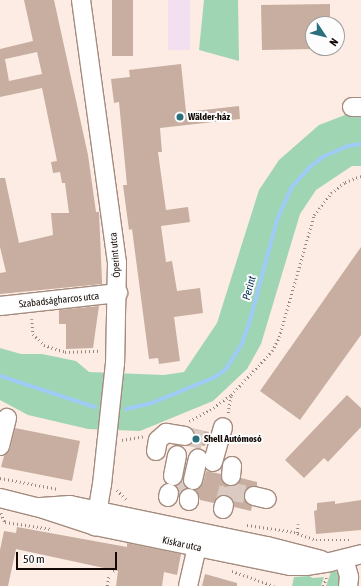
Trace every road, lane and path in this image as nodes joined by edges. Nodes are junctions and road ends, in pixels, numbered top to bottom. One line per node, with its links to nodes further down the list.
1 (81, 0): 3 (street, Óperint utca)
2 (361, 176): 8 (path)
3 (118, 293): 5 (street, Szabadságharcos utca); 9 (street, Óperint utca)
4 (0, 306): 5 (street, Szabadságharcos utca)
5 (32, 311): 6 (path)
6 (100, 351)
7 (7, 418): 12 (street)
8 (185, 429): 11 (street)
9 (114, 434): 11 (path); 20 (street, Óperint utca)
10 (214, 435): 14 (street)
11 (152, 443)
12 (0, 446)
13 (0, 478): 16 (path)
14 (183, 478)
15 (116, 488): 18 (path)
16 (60, 490)
17 (0, 498): 20 (street, Kiskar utca)
18 (130, 502)
19 (0, 510): 21 (path)
20 (97, 519): 24 (street, Kiskar utca); 25 (street, Kiskar utca)
21 (5, 522)
22 (298, 524): 23 (path)
23 (296, 533)
24 (267, 546): 26 (street); 27 (street, Kiskar utca)
25 (197, 547): 26 (street, Kiskar utca); 30 (street)
26 (239, 556): 27 (street, Kiskar utca)
27 (345, 558): 31 (street)
28 (109, 574): 29 (path)
29 (107, 586)
30 (188, 586)
31 (348, 586)

